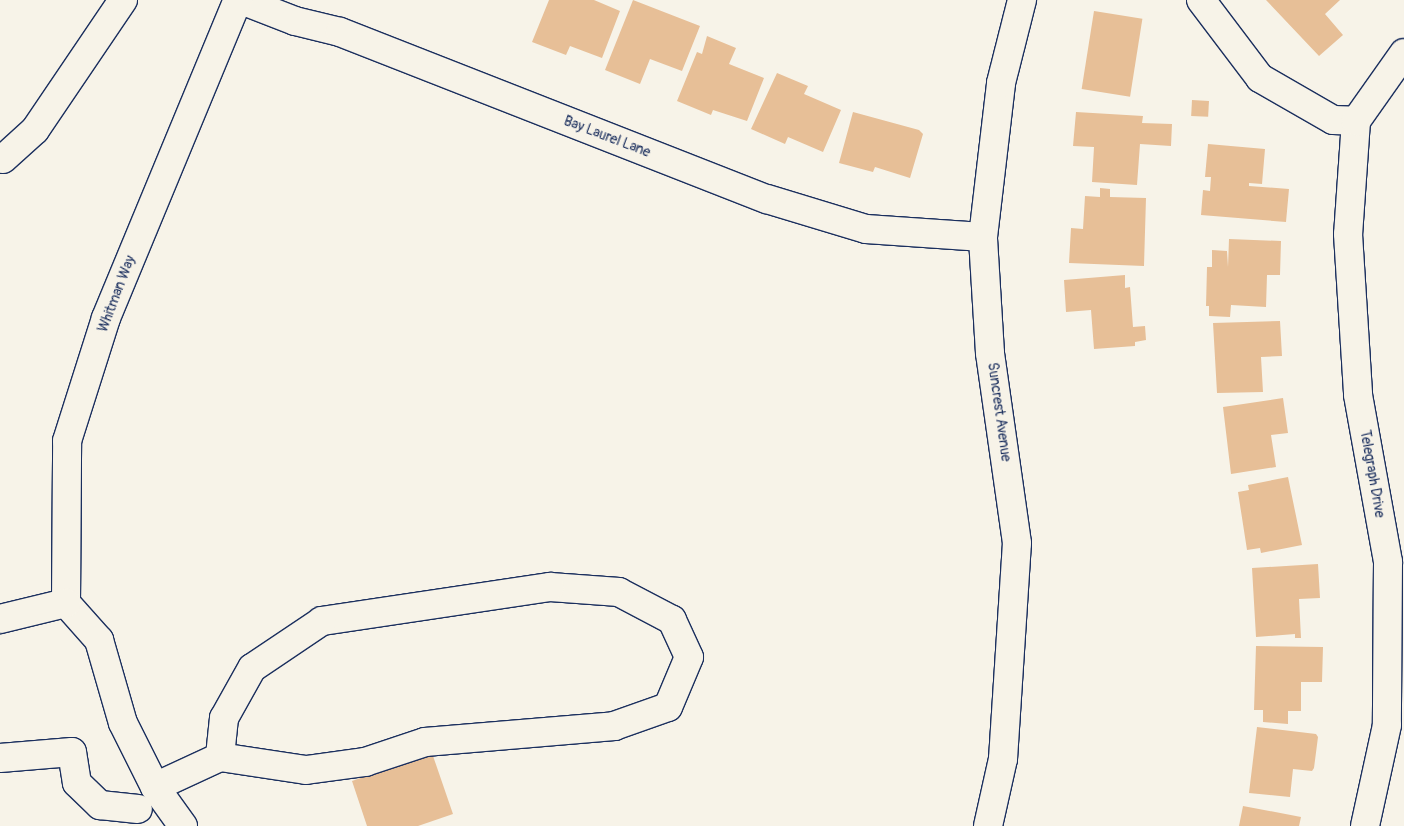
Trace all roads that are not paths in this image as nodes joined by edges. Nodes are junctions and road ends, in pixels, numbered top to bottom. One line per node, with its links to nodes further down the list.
1 (123, 0): 7 (street)
2 (240, 0): 8 (street, Bay Laurel Lane); 9 (street, Whitman Way)
3 (1022, 0): 8 (street, Suncrest Avenue)
4 (1201, 0): 6 (street)
5 (1404, 53): 6 (street)
6 (1356, 121): 17 (street, Telegraph Drive)
7 (3, 159)
8 (982, 237): 16 (street, Suncrest Avenue)
9 (66, 603): 10 (street); 13 (street)
10 (0, 619)
11 (220, 757): 11 (street); 13 (street)
12 (0, 758): 14 (street)
13 (159, 793): 14 (street); 15 (street)
14 (129, 817)
15 (182, 826)
16 (988, 826)
17 (1365, 826)

